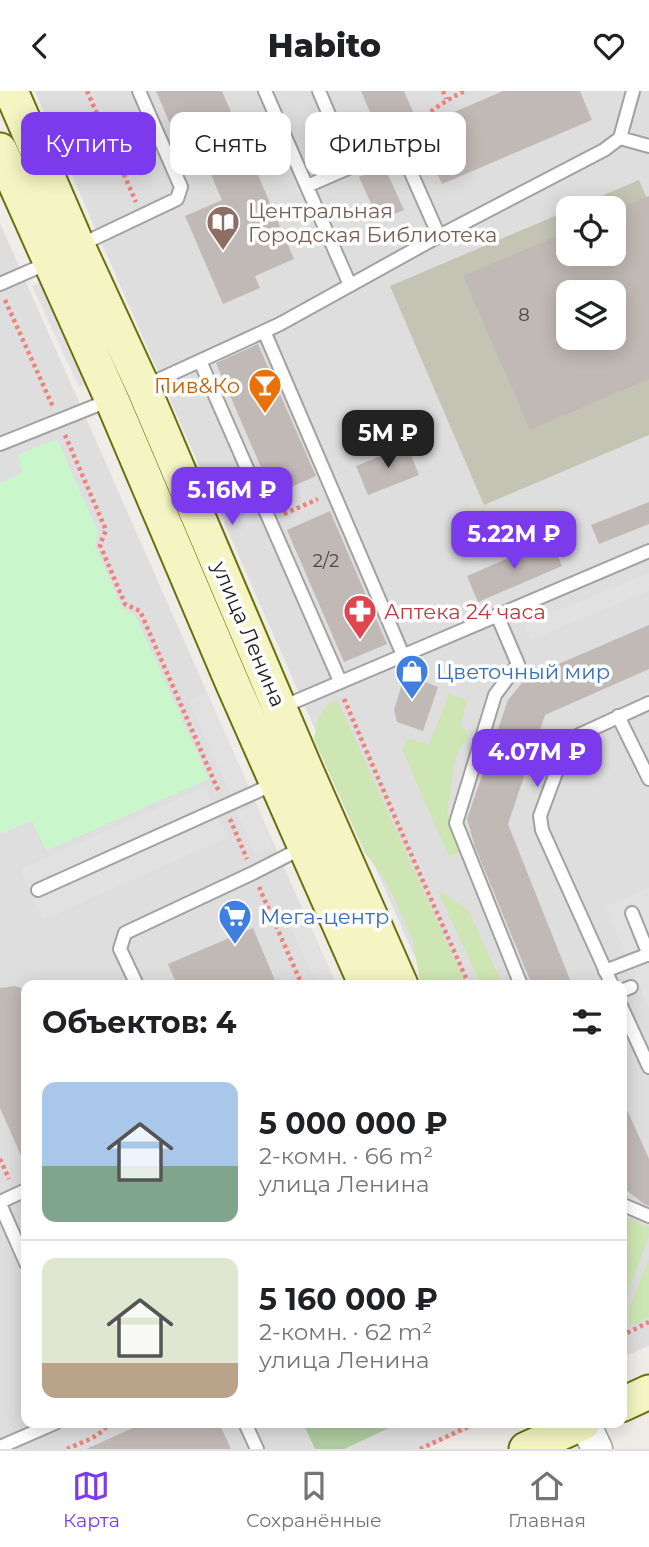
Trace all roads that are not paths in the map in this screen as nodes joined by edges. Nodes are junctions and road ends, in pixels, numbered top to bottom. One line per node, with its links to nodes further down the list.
1 (11, 91): 14 (main road, улица Ленина)
2 (139, 91): 14 (lane)
3 (265, 91): 12 (lane)
4 (319, 91): 6 (lane)
5 (633, 91): 7 (lane)
6 (328, 112)
7 (620, 138): 8 (lane); 13 (lane)
8 (649, 146)
9 (0, 150): 15 (main road, улица Ленина)
10 (332, 175): 12 (lane)
11 (412, 175): 13 (lane)
12 (307, 186): 17 (lane)
13 (439, 236): 17 (lane)
14 (78, 246): 18 (main road, улица Ленина)
15 (49, 262): 16 (lane); 19 (main road, улица Ленина)
16 (0, 284)
17 (350, 285): 20 (lane)
18 (104, 303): 19 (main road); 22 (main road, улица Ленина)
19 (74, 316): 23 (main road, улица Ленина)
20 (264, 331): 21 (lane); 27 (lane)
21 (201, 361): 22 (lane); 28 (lane)
22 (143, 387): 30 (main road, улица Ленина)
23 (112, 400): 24 (lane); 34 (main road, улица Ленина)
24 (0, 444)
25 (649, 551): 26 (lane)
26 (497, 615): 27 (lane); 42 (lane)
27 (403, 655): 28 (lane)
28 (340, 681): 30 (lane)
29 (649, 703): 31 (lane)
30 (281, 708): 32 (main road, улица Ленина)
31 (618, 716): 33 (lane); 43 (lane)
32 (306, 770): 34 (main road); 41 (main road, улица Ленина)
33 (649, 779)
34 (276, 783): 35 (main road, улица Ленина); 36 (lane)
35 (304, 847): 39 (lane); 40 (main road, улица Ленина)
36 (38, 890)
37 (632, 913): 38 (lane)
38 (649, 954): 43 (lane)
39 (135, 980)
40 (364, 980)
41 (399, 980)
42 (519, 980)
43 (606, 980)
44 (627, 1019): 45 (lane)
45 (649, 1067)
46 (21, 1192): 47 (lane)
47 (0, 1203): 50 (lane)
48 (627, 1207): 49 (lane)
49 (649, 1216)
50 (21, 1251)
51 (649, 1392): 52 (main road)
52 (627, 1402)
53 (44, 1428): 57 (lane)
54 (247, 1428): 58 (lane)
55 (573, 1428): 59 (main road)
56 (586, 1428): 60 (street)
57 (0, 1447)
58 (257, 1449)
59 (526, 1449)
60 (597, 1449)

